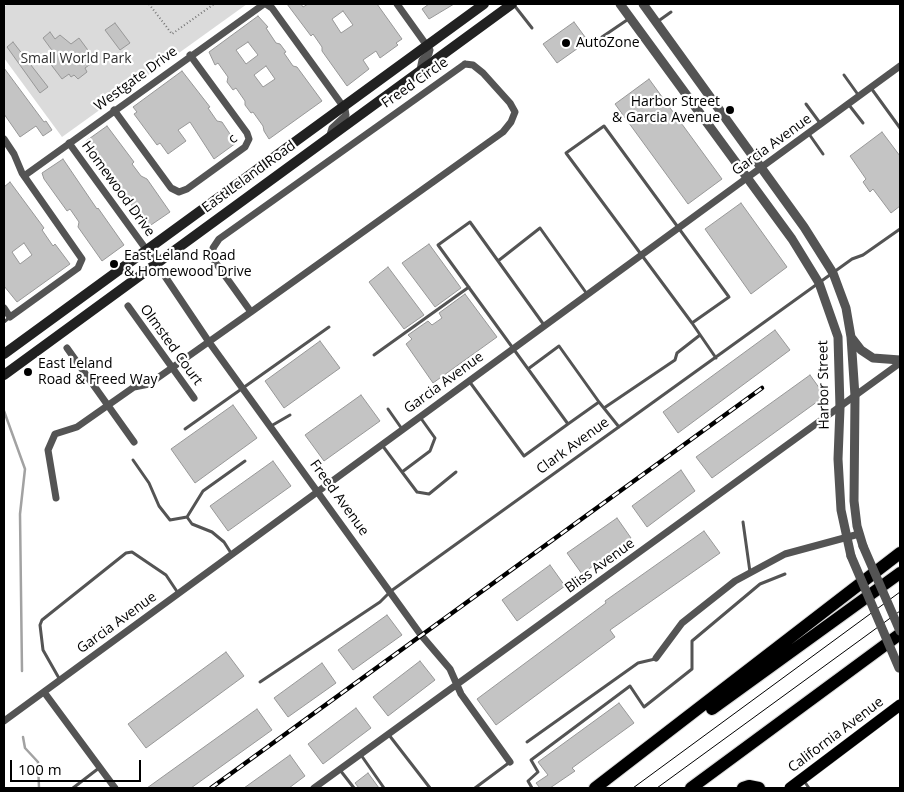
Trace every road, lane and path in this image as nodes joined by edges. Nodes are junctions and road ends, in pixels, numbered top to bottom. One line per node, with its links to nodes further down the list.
1 (149, 4): 2 (path)
2 (214, 4)
3 (265, 4): 15 (street, Westgate Drive); 23 (street, Westgate Drive)
4 (397, 4): 14 (street)
5 (484, 4): 14 (main road, East Leland Road)
6 (513, 4): 12 (lane); 17 (main road, East Leland Road)
7 (620, 4): 10 (street, Harbor Street)
8 (643, 4): 11 (street, Harbor Street)
9 (671, 12): 11 (lane)
10 (630, 17): 13 (lane); 35 (street, Harbor Street)
11 (656, 23): 33 (street, Harbor Street)
12 (532, 28)
13 (602, 37)
14 (427, 45): 17 (street); 23 (main road, East Leland Road)
15 (190, 55): 24 (street, Westgate Drive); 24 (street, c)
16 (900, 66): 19 (street, Garcia Avenue)
17 (420, 70): 29 (main road, East Leland Road)
18 (844, 75): 20 (lane)
19 (871, 88): 20 (street, Garcia Avenue); 27 (lane)
20 (859, 96): 22 (street, Garcia Avenue)
21 (806, 104): 26 (lane)
22 (848, 104): 25 (lane); 26 (street, Garcia Avenue)
23 (343, 106): 29 (street); 38 (main road, East Leland Road)
24 (114, 110): 31 (street, Westgate Drive)
25 (863, 122)
26 (821, 124): 28 (street, Garcia Avenue)
27 (900, 128)
28 (808, 133): 32 (lane); 33 (street, Garcia Avenue)
29 (330, 135): 41 (main road, East Leland Road)
30 (4, 139): 34 (street)
31 (69, 143): 34 (street, Westgate Drive); 38 (street, Homewood Drive)
32 (823, 154)
33 (761, 168): 35 (street, Garcia Avenue); 42 (street, Harbor Street)
34 (24, 176): 49 (street)
35 (747, 178): 36 (street, Garcia Avenue); 43 (street, Harbor Street)
36 (679, 228): 39 (street, Garcia Avenue); 39 (lane); 51 (lane)
37 (900, 229): 42 (lane, Clark Avenue)
38 (147, 250): 41 (street, Freed Avenue); 59 (main road, East Leland Road)
39 (642, 255): 45 (street, Garcia Avenue); 51 (lane)
40 (498, 261): 44 (lane); 45 (lane); 52 (lane)
41 (156, 263): 56 (street, Freed Avenue); 65 (main road, East Leland Road)
42 (833, 273): 43 (lane, Clark Avenue); 55 (street, Harbor Street)
43 (819, 283): 61 (lane, Clark Avenue); 73 (street, Harbor Street)
44 (469, 287): 58 (lane); 60 (lane)
45 (587, 294): 52 (street, Garcia Avenue)
46 (128, 306): 63 (street, Olmsted Court)
47 (4, 308): 49 (street)
48 (251, 312): 48 (street, Freed Circle); 56 (street, Freed Circle)
49 (10, 317): 50 (lane)
50 (4, 322)
51 (692, 323): 54 (lane)
52 (544, 326): 58 (street, Garcia Avenue)
53 (329, 327): 67 (lane)
54 (700, 335): 61 (lane); 72 (lane)
55 (850, 337): 62 (street); 68 (street, Harbor Street)
56 (209, 342): 63 (street, Freed Circle); 67 (street, Freed Avenue)
57 (67, 348): 71 (street)
58 (513, 348): 64 (lane); 66 (street, Garcia Avenue)
59 (4, 354)
60 (374, 355)
61 (716, 358): 79 (lane, Clark Avenue)
62 (900, 361): 68 (street, Bliss Avenue)
63 (172, 368): 69 (street, Olmsted Court); 71 (street, Freed Circle)
64 (528, 369): 70 (lane); 77 (lane)
65 (4, 375)
66 (469, 380): 76 (street, Garcia Avenue); 77 (lane)
67 (242, 387): 78 (street, Freed Avenue); 80 (lane)
68 (855, 396): 73 (street, Bliss Avenue); 92 (street, Harbor Street)
69 (194, 398)
70 (599, 402): 72 (lane); 77 (lane)
71 (106, 405): 82 (street); 89 (street, Freed Circle)
72 (604, 408): 79 (lane)
73 (840, 408): 93 (street, Harbor Street); 106 (street, Bliss Avenue)
74 (388, 409): 81 (lane)
75 (290, 415): 78 (lane)
76 (419, 416): 81 (street, Garcia Avenue); 86 (lane)
77 (568, 424)
78 (271, 426): 88 (street, Freed Avenue)
79 (619, 427): 99 (lane, Clark Avenue)
80 (185, 429)
81 (402, 429): 83 (street, Garcia Avenue)
82 (134, 442)
83 (382, 444): 86 (lane); 88 (street, Garcia Avenue)
84 (133, 460): 90 (lane)
85 (245, 461): 90 (lane)
86 (402, 472): 87 (lane)
87 (456, 472)
88 (318, 490): 95 (street, Garcia Avenue); 99 (street, Freed Avenue)
89 (56, 498)
90 (186, 517): 95 (lane)
91 (744, 522): 96 (lane)
92 (859, 534): 93 (street); 101 (street, Harbor Street, bridge)
93 (846, 537): 96 (street); 103 (street, Harbor Street, bridge)
94 (900, 553): 125 (highway)
95 (232, 554): 100 (street, Garcia Avenue)
96 (750, 573): 102 (street)
97 (900, 573): 126 (highway)
98 (785, 574): 124 (lane)
99 (391, 592): 105 (lane, Clark Avenue); 106 (street, Freed Avenue)
100 (178, 593): 104 (street, Garcia Avenue); 104 (lane)
101 (900, 633): 127 (highway)
102 (656, 658): 111 (lane)
103 (900, 669)
104 (60, 680): 107 (street, Garcia Avenue)
105 (260, 682)
106 (457, 684): 110 (street, Bliss Avenue); 113 (street, Freed Avenue)
107 (44, 692): 109 (street, Garcia Avenue); 114 (street)
108 (900, 705): 116 (main road, California Avenue)
109 (4, 722)
110 (388, 734): 112 (street, Bliss Avenue); 122 (lane)
111 (527, 742)
112 (361, 754): 115 (street, Bliss Avenue); 121 (lane)
113 (510, 762): 123 (lane)
114 (100, 767): 117 (lane); 118 (street)
115 (340, 770): 119 (street, Bliss Avenue); 120 (lane)
116 (806, 784): 130 (main road, California Avenue)
117 (73, 788)
118 (115, 788)
119 (314, 788)
120 (354, 788)
121 (384, 788)
122 (430, 788)
123 (475, 788)
124 (532, 788)
125 (595, 788)
126 (602, 788)
127 (691, 788)
128 (743, 788): 129 (highway)
129 (759, 788)
130 (790, 788)

